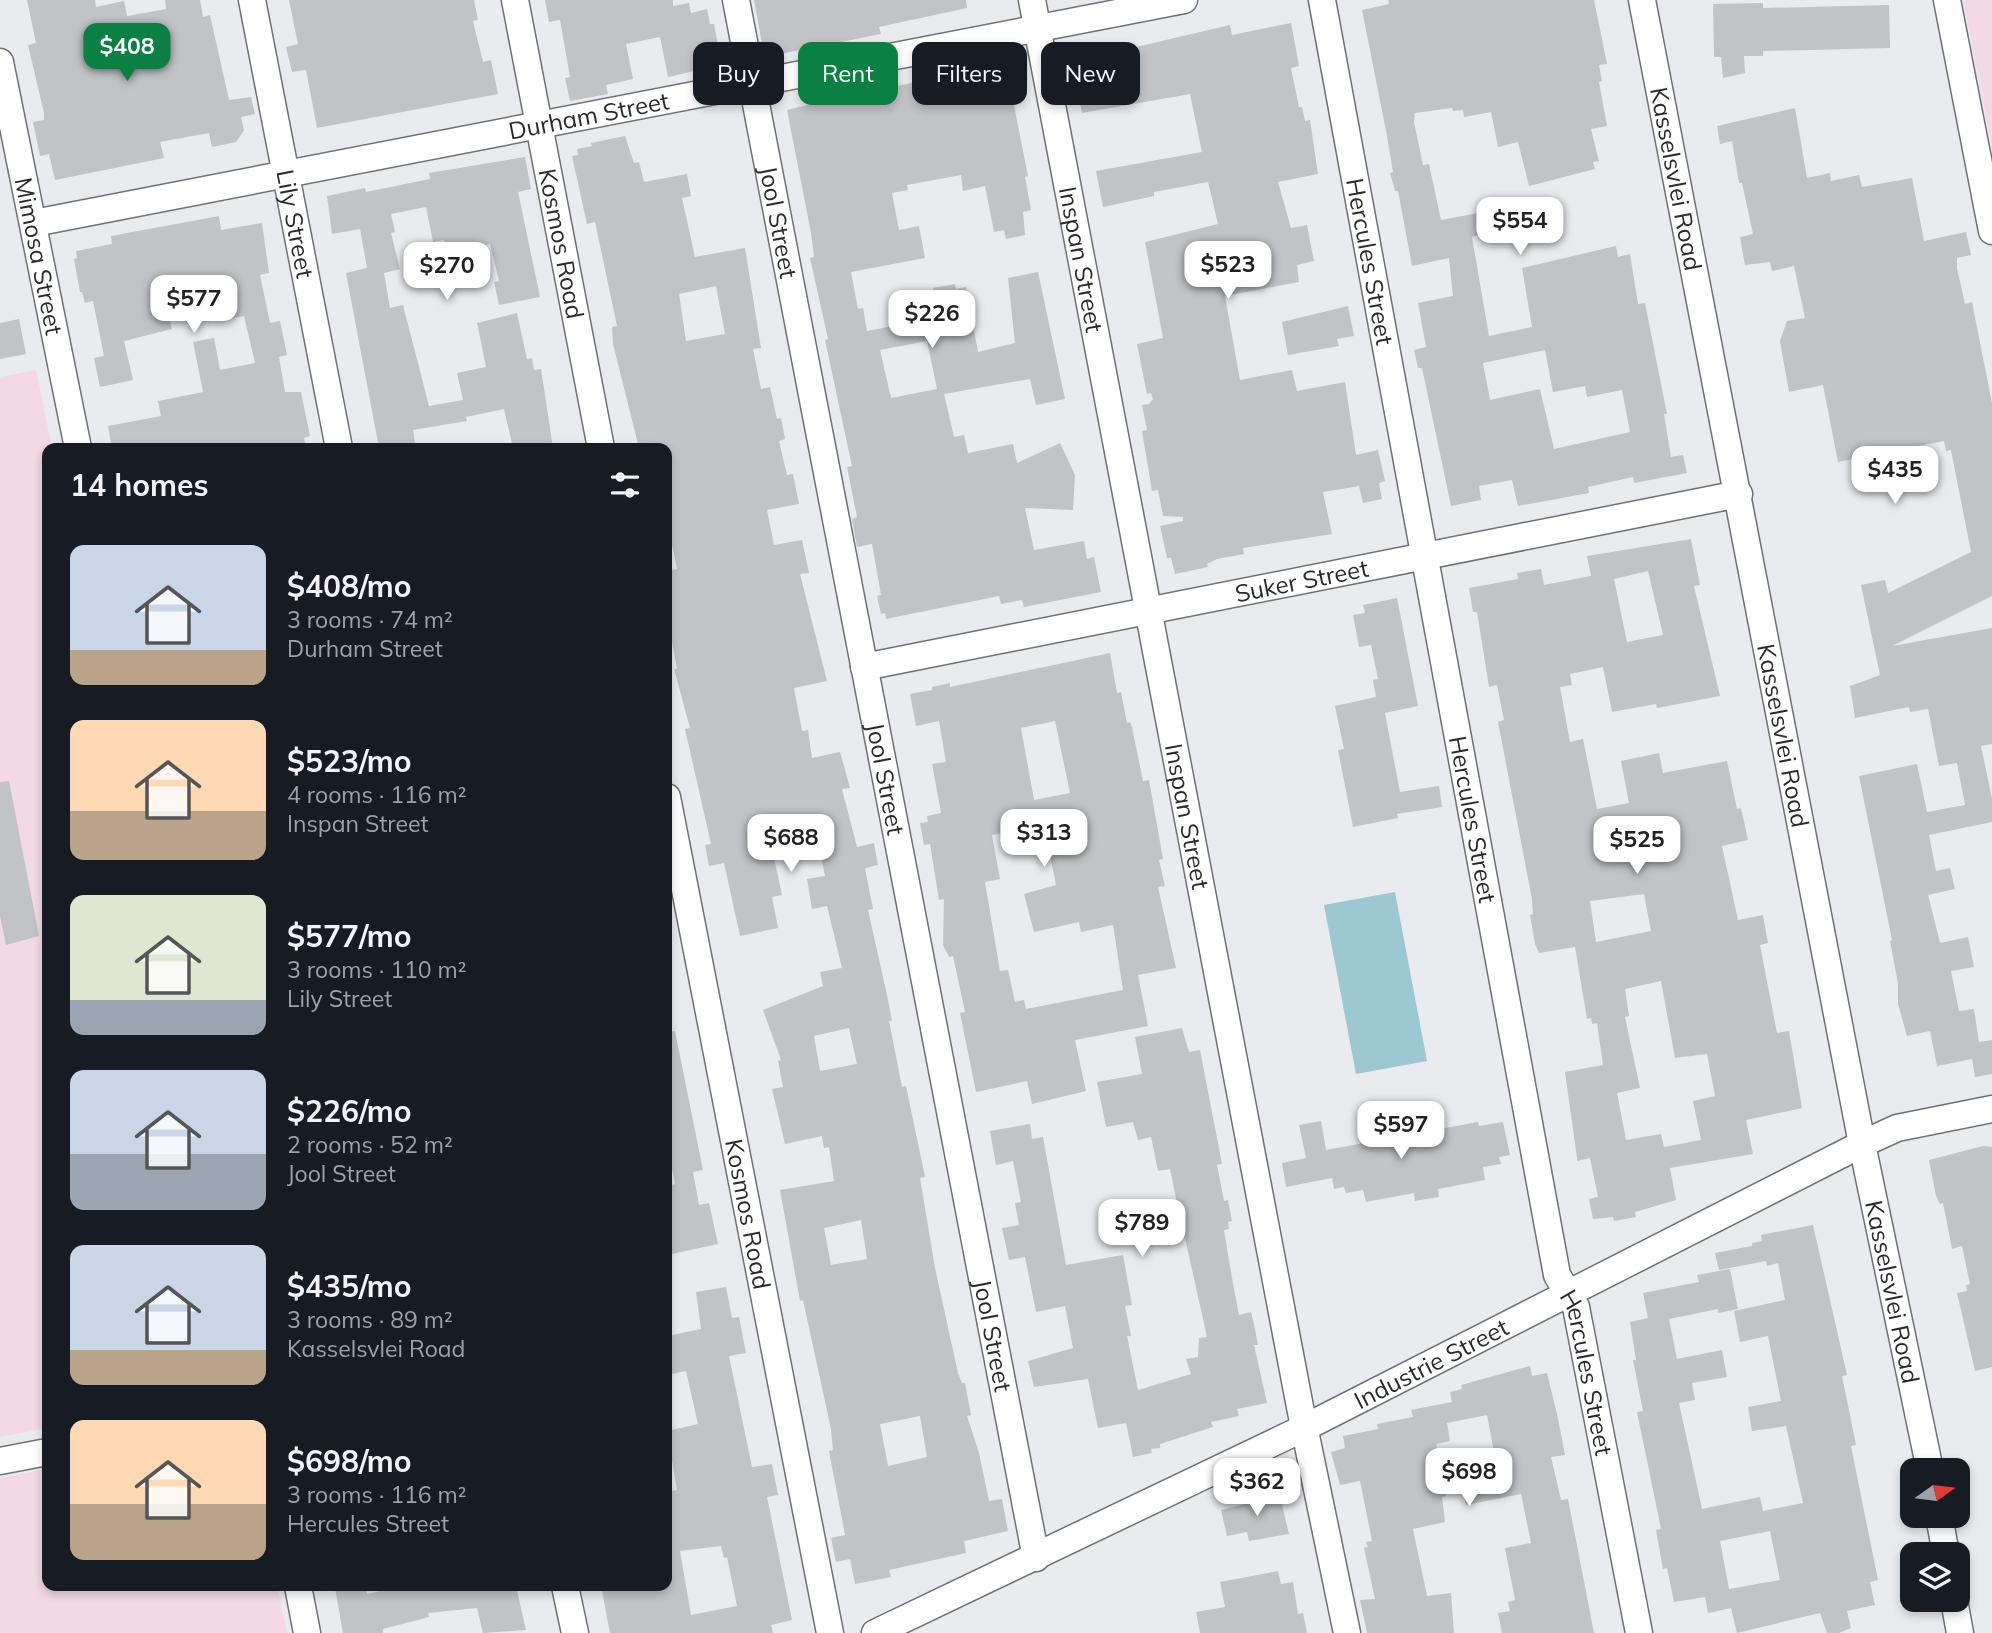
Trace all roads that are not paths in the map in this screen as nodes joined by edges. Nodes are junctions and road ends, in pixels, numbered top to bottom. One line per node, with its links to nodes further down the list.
1 (252, 0): 16 (street, Lily Street)
2 (515, 0): 15 (street, Kosmos Road)
3 (736, 0): 10 (street, Jool Street)
4 (1032, 0): 9 (street, Inspan Street)
5 (1184, 0): 9 (street, Durham Street)
6 (1322, 0): 23 (street, Hercules Street)
7 (1642, 0): 22 (street, Kasselsvlei Road)
8 (1947, 0): 18 (street)
9 (1037, 28): 12 (street, Durham Street); 24 (street, Inspan Street)
10 (744, 42)
11 (0, 62): 17 (street, Mimosa Street)
12 (784, 78)
13 (693, 95): 15 (street, Durham Street)
14 (757, 105): 25 (street, Jool Street)
15 (540, 124): 16 (street, Durham Street); 21 (street, Kosmos Road)
16 (285, 174): 17 (street, Durham Street); 20 (street, Lily Street)
17 (34, 223): 19 (street, Mimosa Street)
18 (1992, 231)
19 (77, 443)
20 (338, 443)
21 (600, 443)
22 (1740, 494): 23 (street, Suker Street); 29 (street, Kasselsvlei Road)
23 (1426, 557): 24 (street, Suker Street); 30 (street, Hercules Street)
24 (1147, 612): 25 (street, Suker Street); 31 (street, Inspan Street)
25 (864, 667): 35 (street, Jool Street)
26 (672, 854): 27 (street, Kosmos Road)
27 (676, 900): 41 (street, Kosmos Road)
28 (1992, 1109): 29 (street, Industrie Street)
29 (1862, 1144): 30 (street, Industrie Street); 33 (street, Kasselsvlei Road)
30 (1568, 1294): 31 (street, Industrie Street); 44 (street, Hercules Street)
31 (1304, 1428): 35 (street, Industrie Street); 43 (street, Inspan Street)
32 (42, 1453): 34 (street)
33 (1927, 1458)
34 (0, 1461)
35 (1036, 1558): 42 (street, Industrie Street)
36 (299, 1591): 39 (street)
37 (566, 1591): 40 (street)
38 (1956, 1612): 45 (street)
39 (307, 1633)
40 (575, 1633)
41 (830, 1633)
42 (875, 1633)
43 (1347, 1633)
44 (1639, 1633)
45 (1960, 1633)

